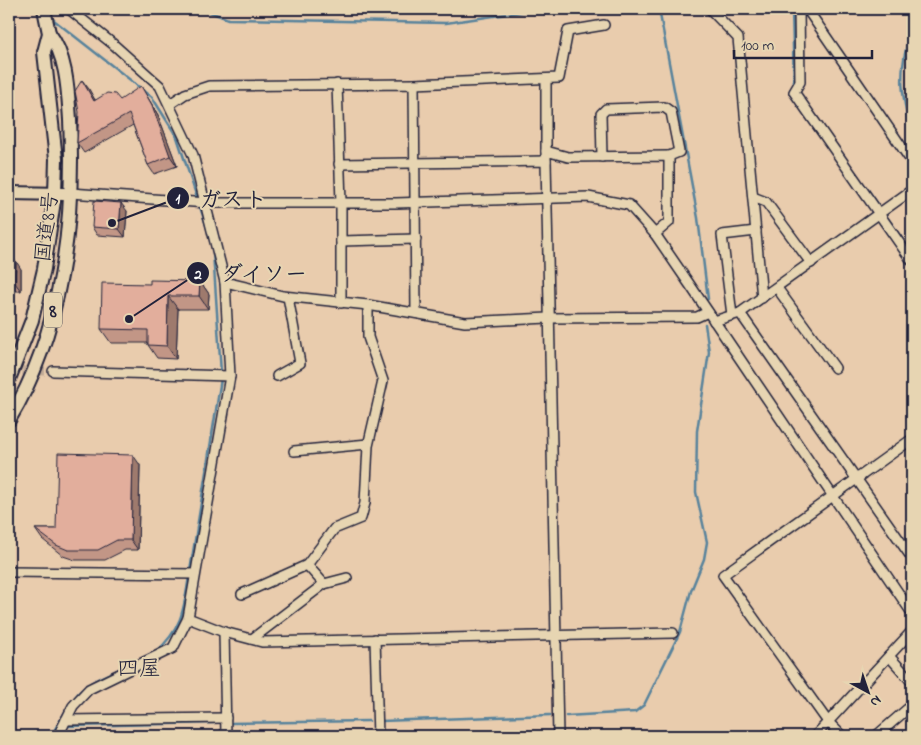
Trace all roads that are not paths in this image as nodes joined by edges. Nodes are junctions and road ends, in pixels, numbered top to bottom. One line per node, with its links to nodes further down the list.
1 (69, 9): 10 (street)
2 (710, 9): 21 (street)
3 (799, 9): 26 (street)
4 (807, 9): 14 (street)
5 (46, 18): 19 (highway, 国道8号 / 8); 20 (highway, 国道8号 / 8)
6 (604, 25): 7 (street)
7 (546, 79): 9 (street); 11 (street)
8 (337, 84): 9 (street); 10 (street); 16 (street)
9 (414, 84): 15 (street)
10 (170, 104): 23 (street)
11 (546, 156): 13 (street); 15 (street); 22 (street)
12 (669, 156): 13 (street); 13 (street); 28 (street)
13 (602, 157)
14 (912, 162)
15 (415, 163): 16 (street); 25 (street)
16 (339, 164): 24 (street)
17 (912, 190): 26 (street)
18 (9, 193): 20 (highway)
19 (71, 193): 20 (highway); 23 (street); 49 (highway, 国道8号 / 8)
20 (55, 194): 48 (highway, 国道8号 / 8)
21 (753, 197): 27 (street); 32 (street)
22 (545, 200): 25 (street); 28 (street); 42 (street)
23 (206, 203): 24 (street); 33 (street)
24 (341, 203): 25 (street); 30 (street)
25 (416, 203): 29 (street)
26 (882, 212): 31 (street); 32 (street)
27 (756, 231): 36 (street); 41 (street)
28 (655, 234): 39 (street)
29 (416, 239): 30 (street); 40 (street)
30 (341, 241): 37 (street)
31 (912, 261)
32 (811, 263): 34 (street)
33 (225, 282): 35 (street); 46 (street)
34 (776, 288): 36 (street); 44 (street)
35 (288, 297): 37 (street); 47 (street)
36 (762, 298): 41 (street)
37 (341, 303): 38 (street)
38 (368, 305): 40 (street); 51 (street)
39 (708, 312): 42 (street); 43 (street)
40 (416, 313): 42 (street)
41 (736, 314): 43 (street); 53 (street)
42 (548, 318): 67 (street)
43 (714, 321): 54 (street)
44 (835, 368)
45 (53, 371): 46 (street)
46 (230, 376): 58 (street)
47 (277, 376)
48 (9, 379)
49 (10, 420)
50 (912, 439): 53 (street)
51 (368, 444): 52 (street); 56 (street)
52 (294, 450)
53 (857, 479): 54 (street); 55 (street)
54 (831, 496): 62 (street); 75 (street)
55 (912, 558)
56 (307, 565): 60 (street); 61 (street)
57 (9, 572): 58 (street)
58 (194, 574): 63 (street)
59 (346, 578): 60 (street)
60 (324, 584): 68 (street)
61 (242, 594)
62 (912, 613)
63 (188, 618): 65 (street); 74 (street)
64 (912, 631): 70 (street)
65 (224, 632): 68 (street); 73 (street)
66 (673, 633): 67 (street)
67 (556, 636): 69 (street); 79 (street)
68 (252, 638): 69 (street)
69 (375, 639): 78 (street)
70 (889, 656): 71 (street); 75 (street)
71 (912, 682)
72 (912, 705): 82 (street)
73 (226, 718): 74 (street); 77 (street)
74 (66, 720): 76 (street)
75 (828, 722): 80 (street); 81 (street)
76 (58, 736)
77 (226, 736)
78 (378, 736)
79 (558, 736)
80 (815, 736)
81 (842, 736)
82 (876, 736)

